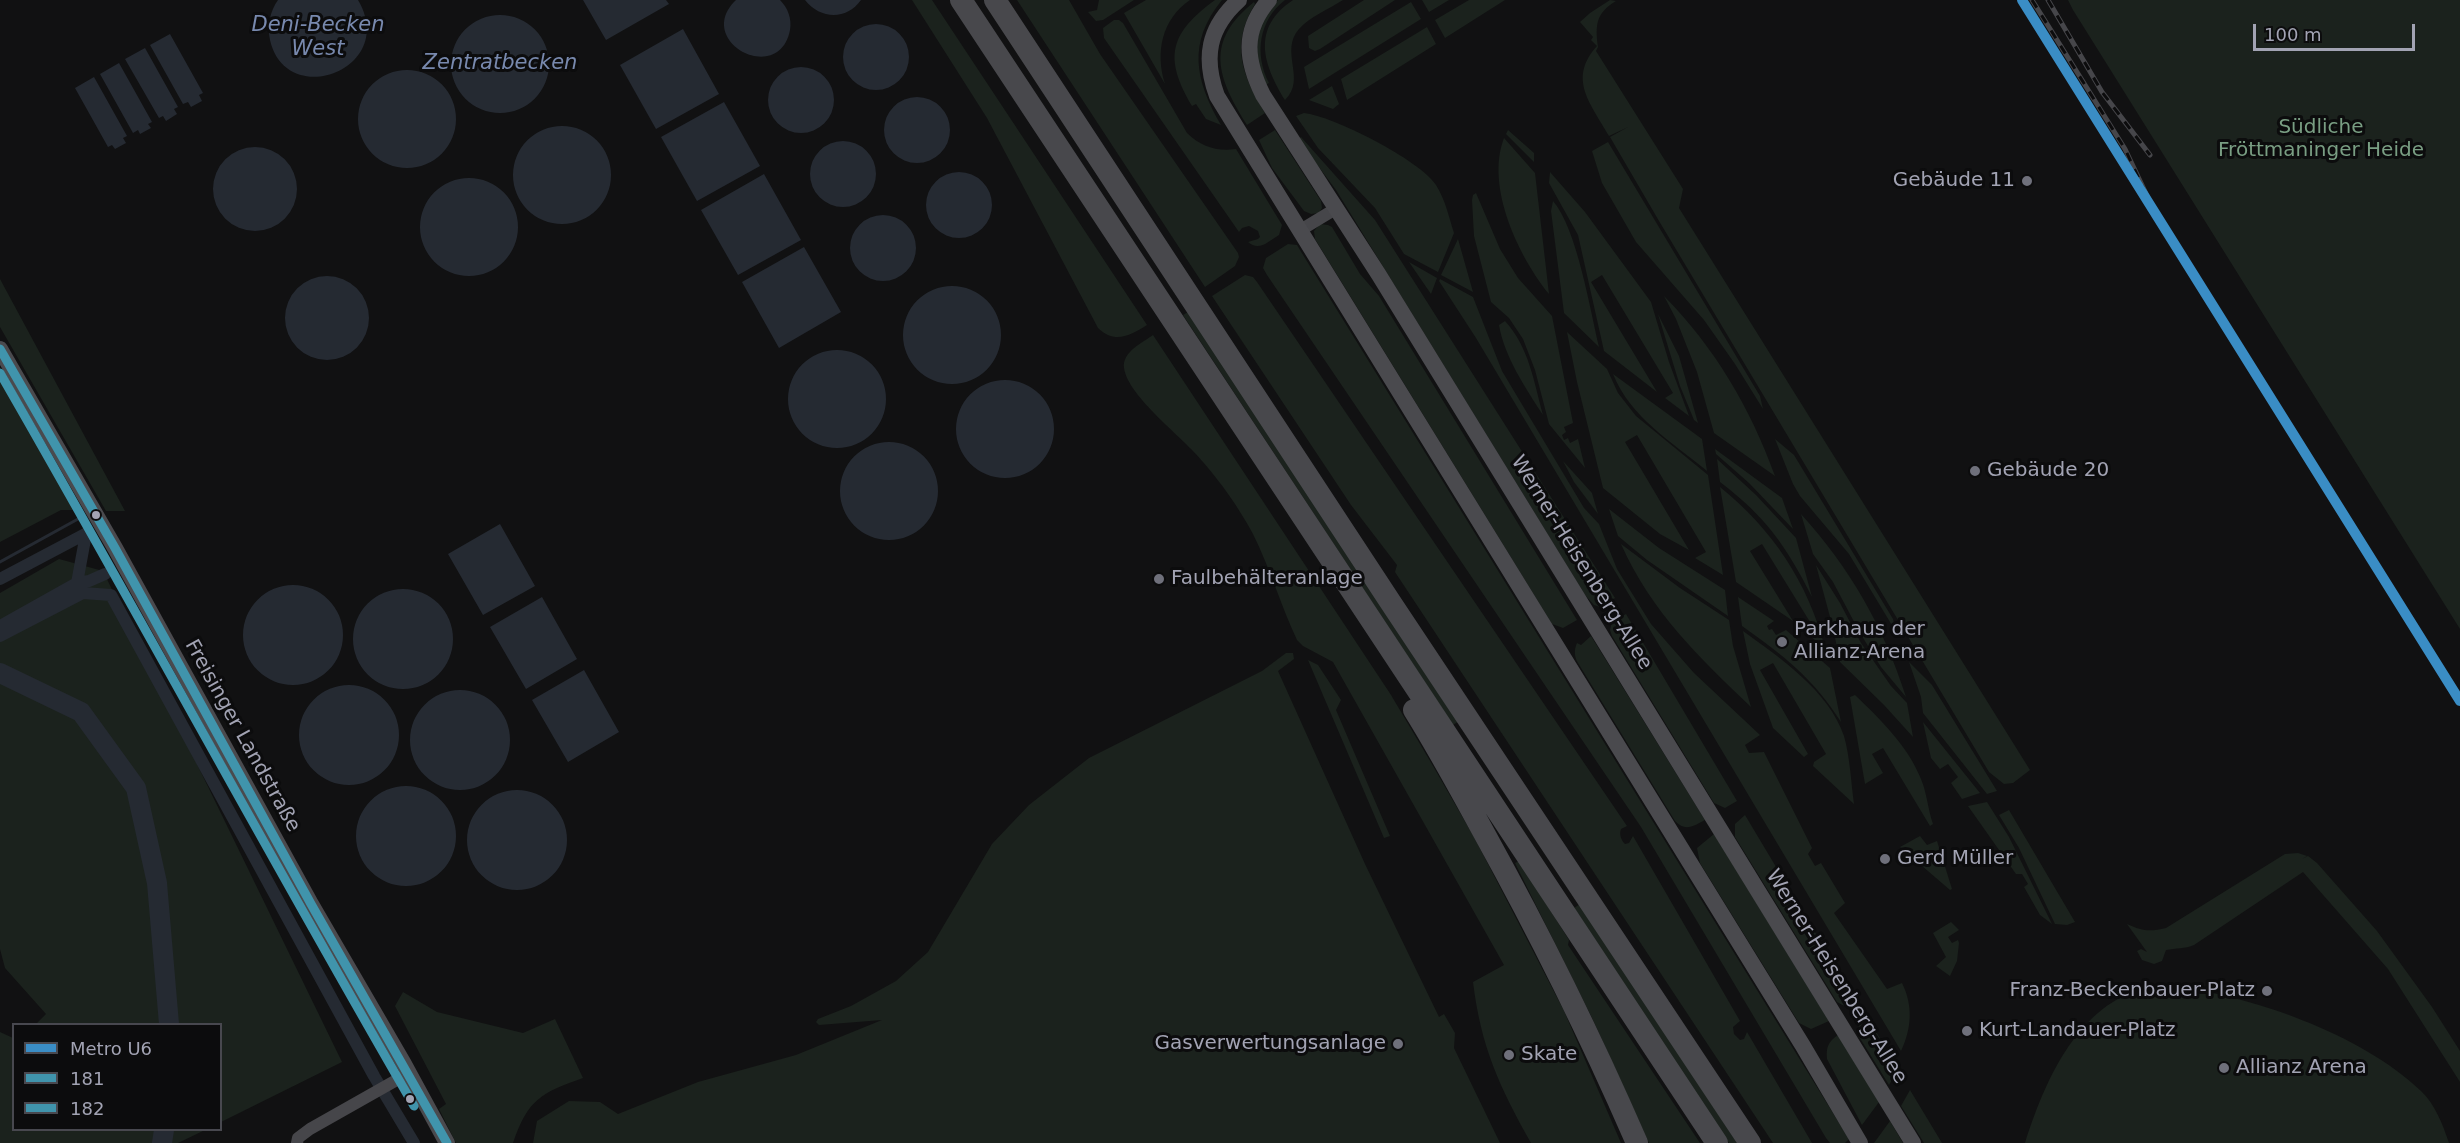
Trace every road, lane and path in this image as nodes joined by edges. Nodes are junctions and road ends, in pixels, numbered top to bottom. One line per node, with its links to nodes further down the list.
1 (961, 0): 8 (highway)
2 (995, 0): 14 (highway)
3 (1239, 0): 6 (street)
4 (1269, 0): 5 (street, Werner-Heisenberg-Allee)
5 (1337, 208): 6 (street); 16 (street, Werner-Heisenberg-Allee)
6 (1299, 231): 15 (street)
7 (0, 349): 9 (street, Freisinger Landstraße)
8 (1350, 586): 12 (highway); 13 (highway)
9 (409, 1073): 10 (street); 11 (street, Freisinger Landstraße)
10 (297, 1143)
11 (447, 1143)
12 (1637, 1143)
13 (1717, 1143)
14 (1750, 1143)
15 (1860, 1143)
16 (1913, 1143)

